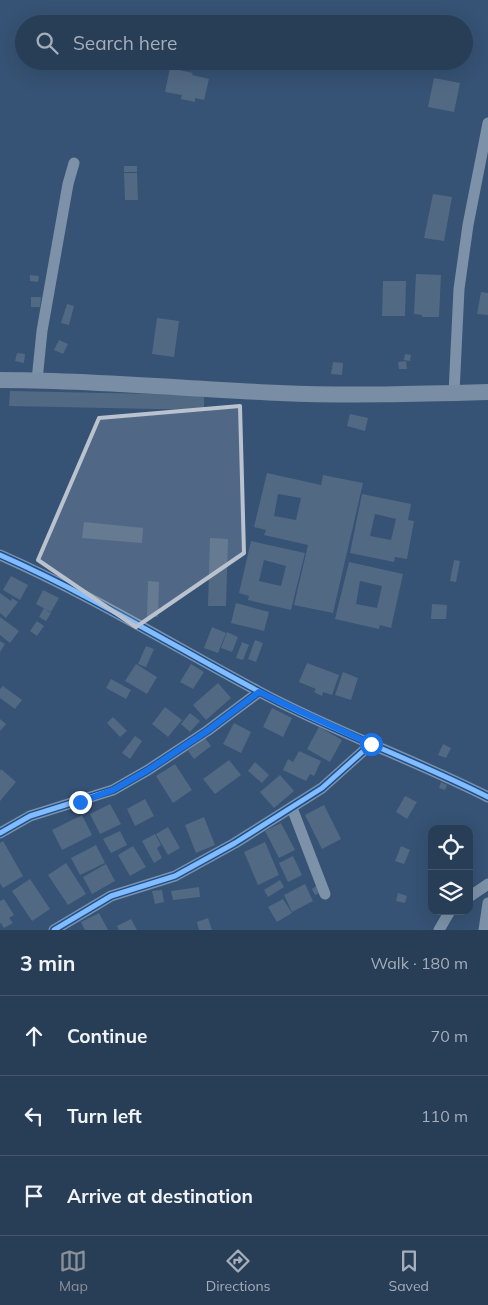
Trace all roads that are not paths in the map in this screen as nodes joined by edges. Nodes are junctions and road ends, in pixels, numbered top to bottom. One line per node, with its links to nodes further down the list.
1 (488, 123): 6 (street)
2 (74, 163): 4 (street)
3 (0, 380): 4 (main road)
4 (38, 380): 6 (main road)
5 (488, 392): 6 (main road)
6 (454, 393)
7 (0, 555): 8 (street)
8 (259, 692): 9 (street); 12 (street)
9 (371, 744): 10 (street); 11 (street)
10 (488, 797)
11 (292, 808): 14 (street); 18 (street)
12 (0, 832)
13 (488, 884): 15 (street)
14 (325, 894)
15 (473, 894)
16 (488, 903): 20 (street)
17 (448, 915): 19 (street)
18 (54, 930)
19 (440, 930)
20 (484, 930)

